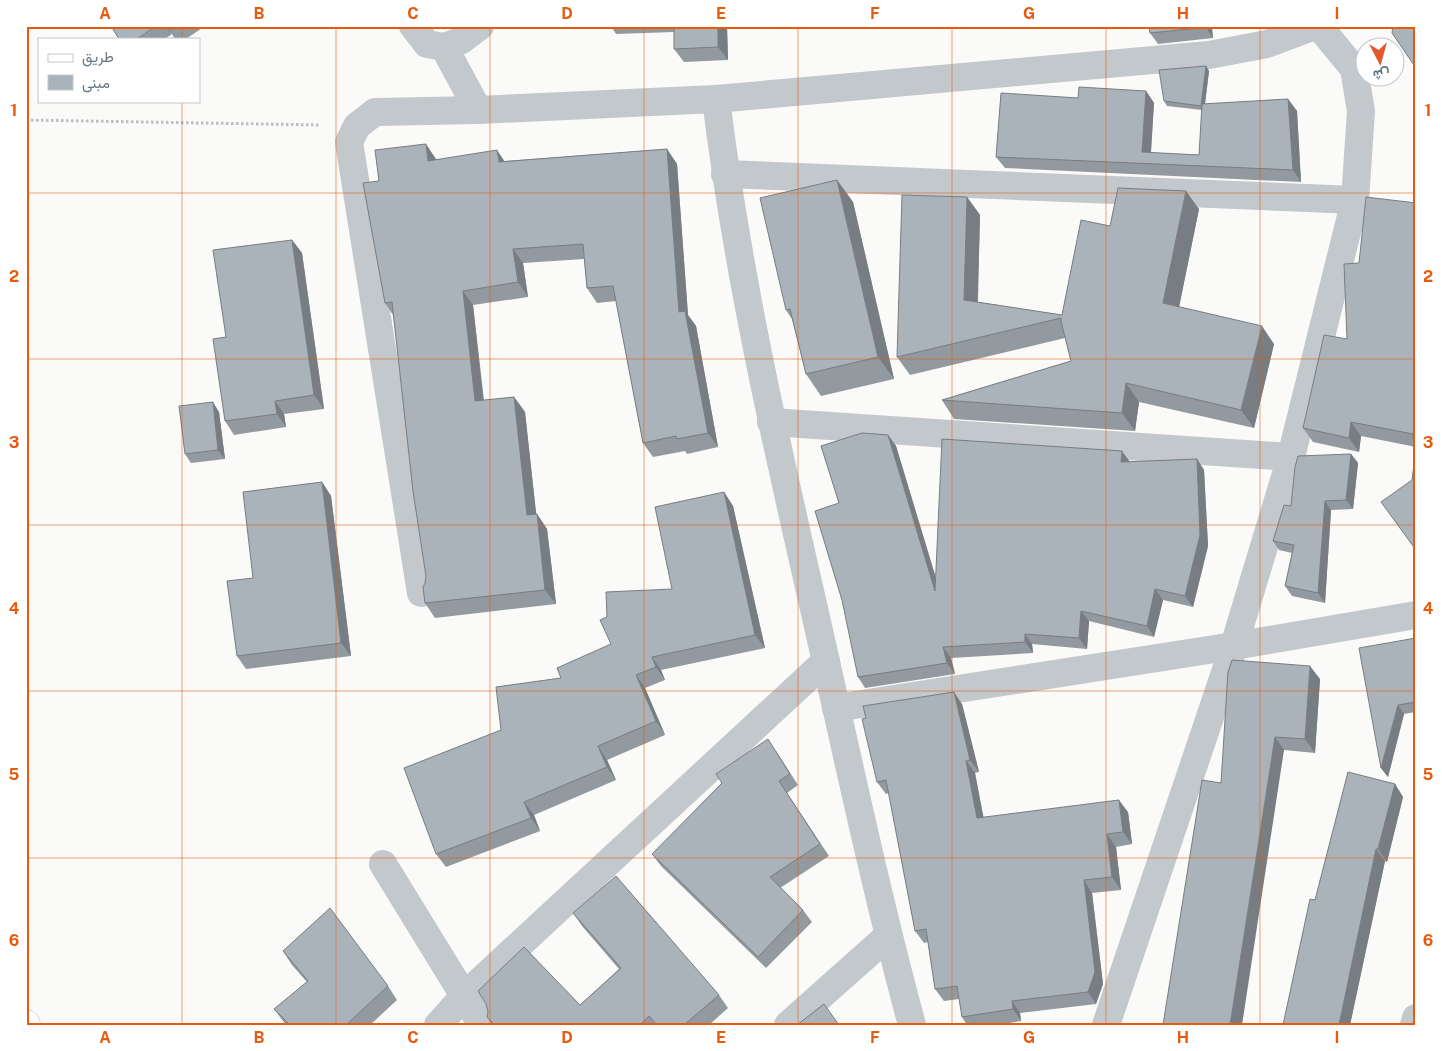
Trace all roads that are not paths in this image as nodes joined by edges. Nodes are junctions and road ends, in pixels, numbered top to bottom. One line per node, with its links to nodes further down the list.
1 (413, 26): 5 (street)
2 (480, 26): 5 (street)
3 (1315, 26): 6 (street)
4 (1319, 26): 9 (street)
5 (444, 47): 7 (street)
6 (716, 99): 7 (street); 8 (street)
7 (478, 110): 12 (street)
8 (725, 174): 9 (street); 10 (street)
9 (1356, 200): 11 (street)
10 (771, 422): 11 (street); 15 (street)
11 (1291, 457): 14 (street)
12 (421, 593)
13 (1416, 616): 14 (street)
14 (1234, 646): 16 (street); 25 (street)
15 (826, 661): 16 (street); 19 (street)
16 (836, 708): 18 (street)
17 (383, 864): 19 (street)
18 (888, 936): 23 (street); 24 (street)
19 (464, 996): 21 (street); 22 (street)
20 (1416, 1018): 26 (street)
21 (438, 1025)
22 (482, 1025)
23 (788, 1025)
24 (912, 1025)
25 (1106, 1025)
26 (1414, 1025)

